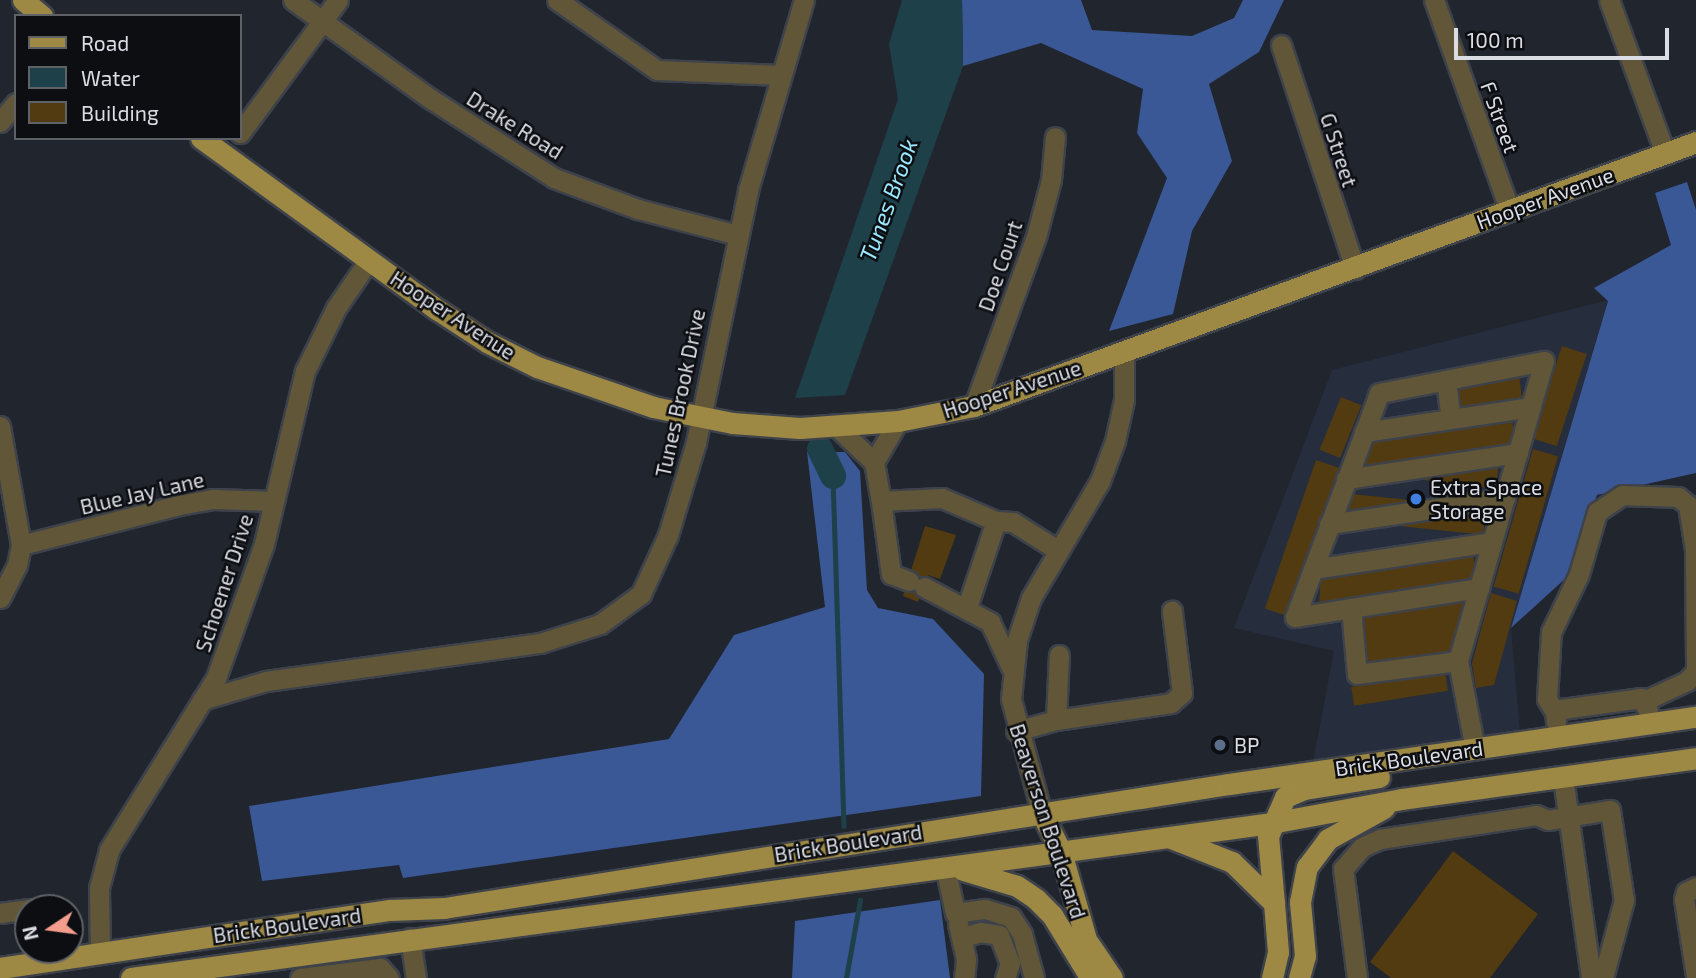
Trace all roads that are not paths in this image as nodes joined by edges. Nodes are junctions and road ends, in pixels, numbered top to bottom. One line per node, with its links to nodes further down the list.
1 (23, 0): 8 (main road)
2 (293, 0): 9 (street, Drake Road)
3 (338, 0): 9 (street)
4 (557, 0): 11 (street)
5 (804, 0): 11 (street, Tunes Brook Drive)
6 (1434, 0): 20 (street, F Street)
7 (1609, 0): 19 (street)
8 (40, 14)
9 (323, 21): 14 (street); 21 (street, Drake Road)
10 (1281, 45): 23 (street, G Street)
11 (781, 75): 21 (street, Tunes Brook Drive)
12 (14, 105): 13 (street)
13 (0, 122)
14 (242, 130)
15 (1055, 137): 26 (street, Doe Court)
16 (207, 140): 18 (main road, Hooper Avenue)
17 (1696, 142): 19 (main road, Hooper Avenue)
18 (230, 147): 22 (main road, Hooper Avenue)
19 (1665, 153): 20 (main road, Hooper Avenue)
20 (1510, 211): 23 (main road, Hooper Avenue)
21 (738, 235): 28 (street, Tunes Brook Drive)
22 (369, 260): 28 (main road, Hooper Avenue); 38 (street, Schoener Drive)
23 (1355, 270): 24 (main road, Hooper Avenue)
24 (1124, 352): 26 (main road, Hooper Avenue); 44 (street, Beaverson Boulevard)
25 (1446, 380): 27 (street); 29 (street); 33 (street)
26 (974, 406): 30 (main road, Hooper Avenue)
27 (1531, 408): 29 (street); 34 (street)
28 (701, 417): 32 (main road, Hooper Avenue); 54 (street, Tunes Brook Drive)
29 (1451, 419): 33 (street)
30 (898, 421): 32 (main road, Hooper Avenue); 35 (street)
31 (0, 426): 43 (street)
32 (837, 427): 35 (street)
33 (1364, 432): 36 (street)
34 (1518, 453): 36 (street); 37 (street)
35 (874, 462): 39 (street)
36 (1346, 479): 41 (street)
37 (1505, 498): 41 (street); 42 (street)
38 (274, 501): 43 (street, Blue Jay Lane); 54 (street, Schoener Drive)
39 (881, 501): 40 (street); 48 (street)
40 (996, 521): 44 (street); 48 (street)
41 (1329, 524): 45 (street)
42 (1492, 542): 45 (street); 46 (street)
43 (21, 545): 47 (street)
44 (1059, 551): 53 (street, Beaverson Boulevard)
45 (1313, 569): 49 (street)
46 (1479, 588): 49 (street); 52 (street)
47 (0, 598)
48 (967, 607): 53 (street)
49 (1350, 608): 52 (street)
50 (1172, 611): 58 (street)
51 (1059, 655): 58 (street)
52 (1458, 661): 63 (street)
53 (1012, 671): 60 (street, Beaverson Boulevard)
54 (202, 700): 81 (street, Schoener Drive)
55 (1646, 700): 56 (street); 56 (street); 59 (street)
56 (1555, 712): 61 (street)
57 (1696, 717): 59 (main road, Brick Boulevard)
58 (1056, 720): 60 (street)
59 (1650, 724): 61 (main road, Brick Boulevard)
60 (1016, 731): 67 (street, Beaverson Boulevard)
61 (1558, 737): 62 (main road, Brick Boulevard)
62 (1534, 741): 63 (main road, Brick Boulevard); 69 (main road)
63 (1475, 749): 67 (main road, Brick Boulevard)
64 (1696, 758): 65 (main road, Brick Boulevard)
65 (1563, 778): 66 (main road, Brick Boulevard); 68 (street)
66 (1402, 799): 69 (main road, Brick Boulevard); 97 (main road)
67 (1042, 814): 71 (main road, Beaverson Boulevard); 75 (main road, Brick Boulevard)
68 (1568, 817): 98 (street); 99 (street); 100 (street)
69 (1271, 823): 70 (main road, Brick Boulevard); 74 (main road)
70 (1166, 836): 71 (main road, Brick Boulevard); 74 (main road)
71 (1061, 852): 72 (main road, Brick Boulevard); 79 (main road, Beaverson Boulevard)
72 (946, 867): 76 (street); 78 (main road, Brick Boulevard); 88 (main road)
73 (1696, 887): 86 (street)
74 (1274, 903): 96 (main road)
75 (444, 908): 78 (main road); 81 (main road, Brick Boulevard)
76 (955, 913): 77 (street); 80 (street)
77 (963, 937): 83 (street); 92 (street)
78 (410, 938): 82 (main road, Brick Boulevard); 91 (street)
79 (1086, 939): 88 (main road, Beaverson Boulevard); 95 (main road)
80 (1026, 947): 83 (street); 94 (street)
81 (100, 952): 84 (main road, Brick Boulevard)
82 (309, 953): 85 (main road, Brick Boulevard); 87 (street)
83 (1007, 954): 93 (street)
84 (0, 968)
85 (221, 972): 89 (main road, Brick Boulevard)
86 (1696, 976)
87 (306, 977): 90 (street)
88 (1091, 977)
89 (137, 978)
90 (389, 978)
91 (416, 978)
92 (964, 978)
93 (1005, 978)
94 (1034, 978)
95 (1112, 978)
96 (1272, 978)
97 (1299, 978)
98 (1357, 978)
99 (1591, 978)
100 (1603, 978)

